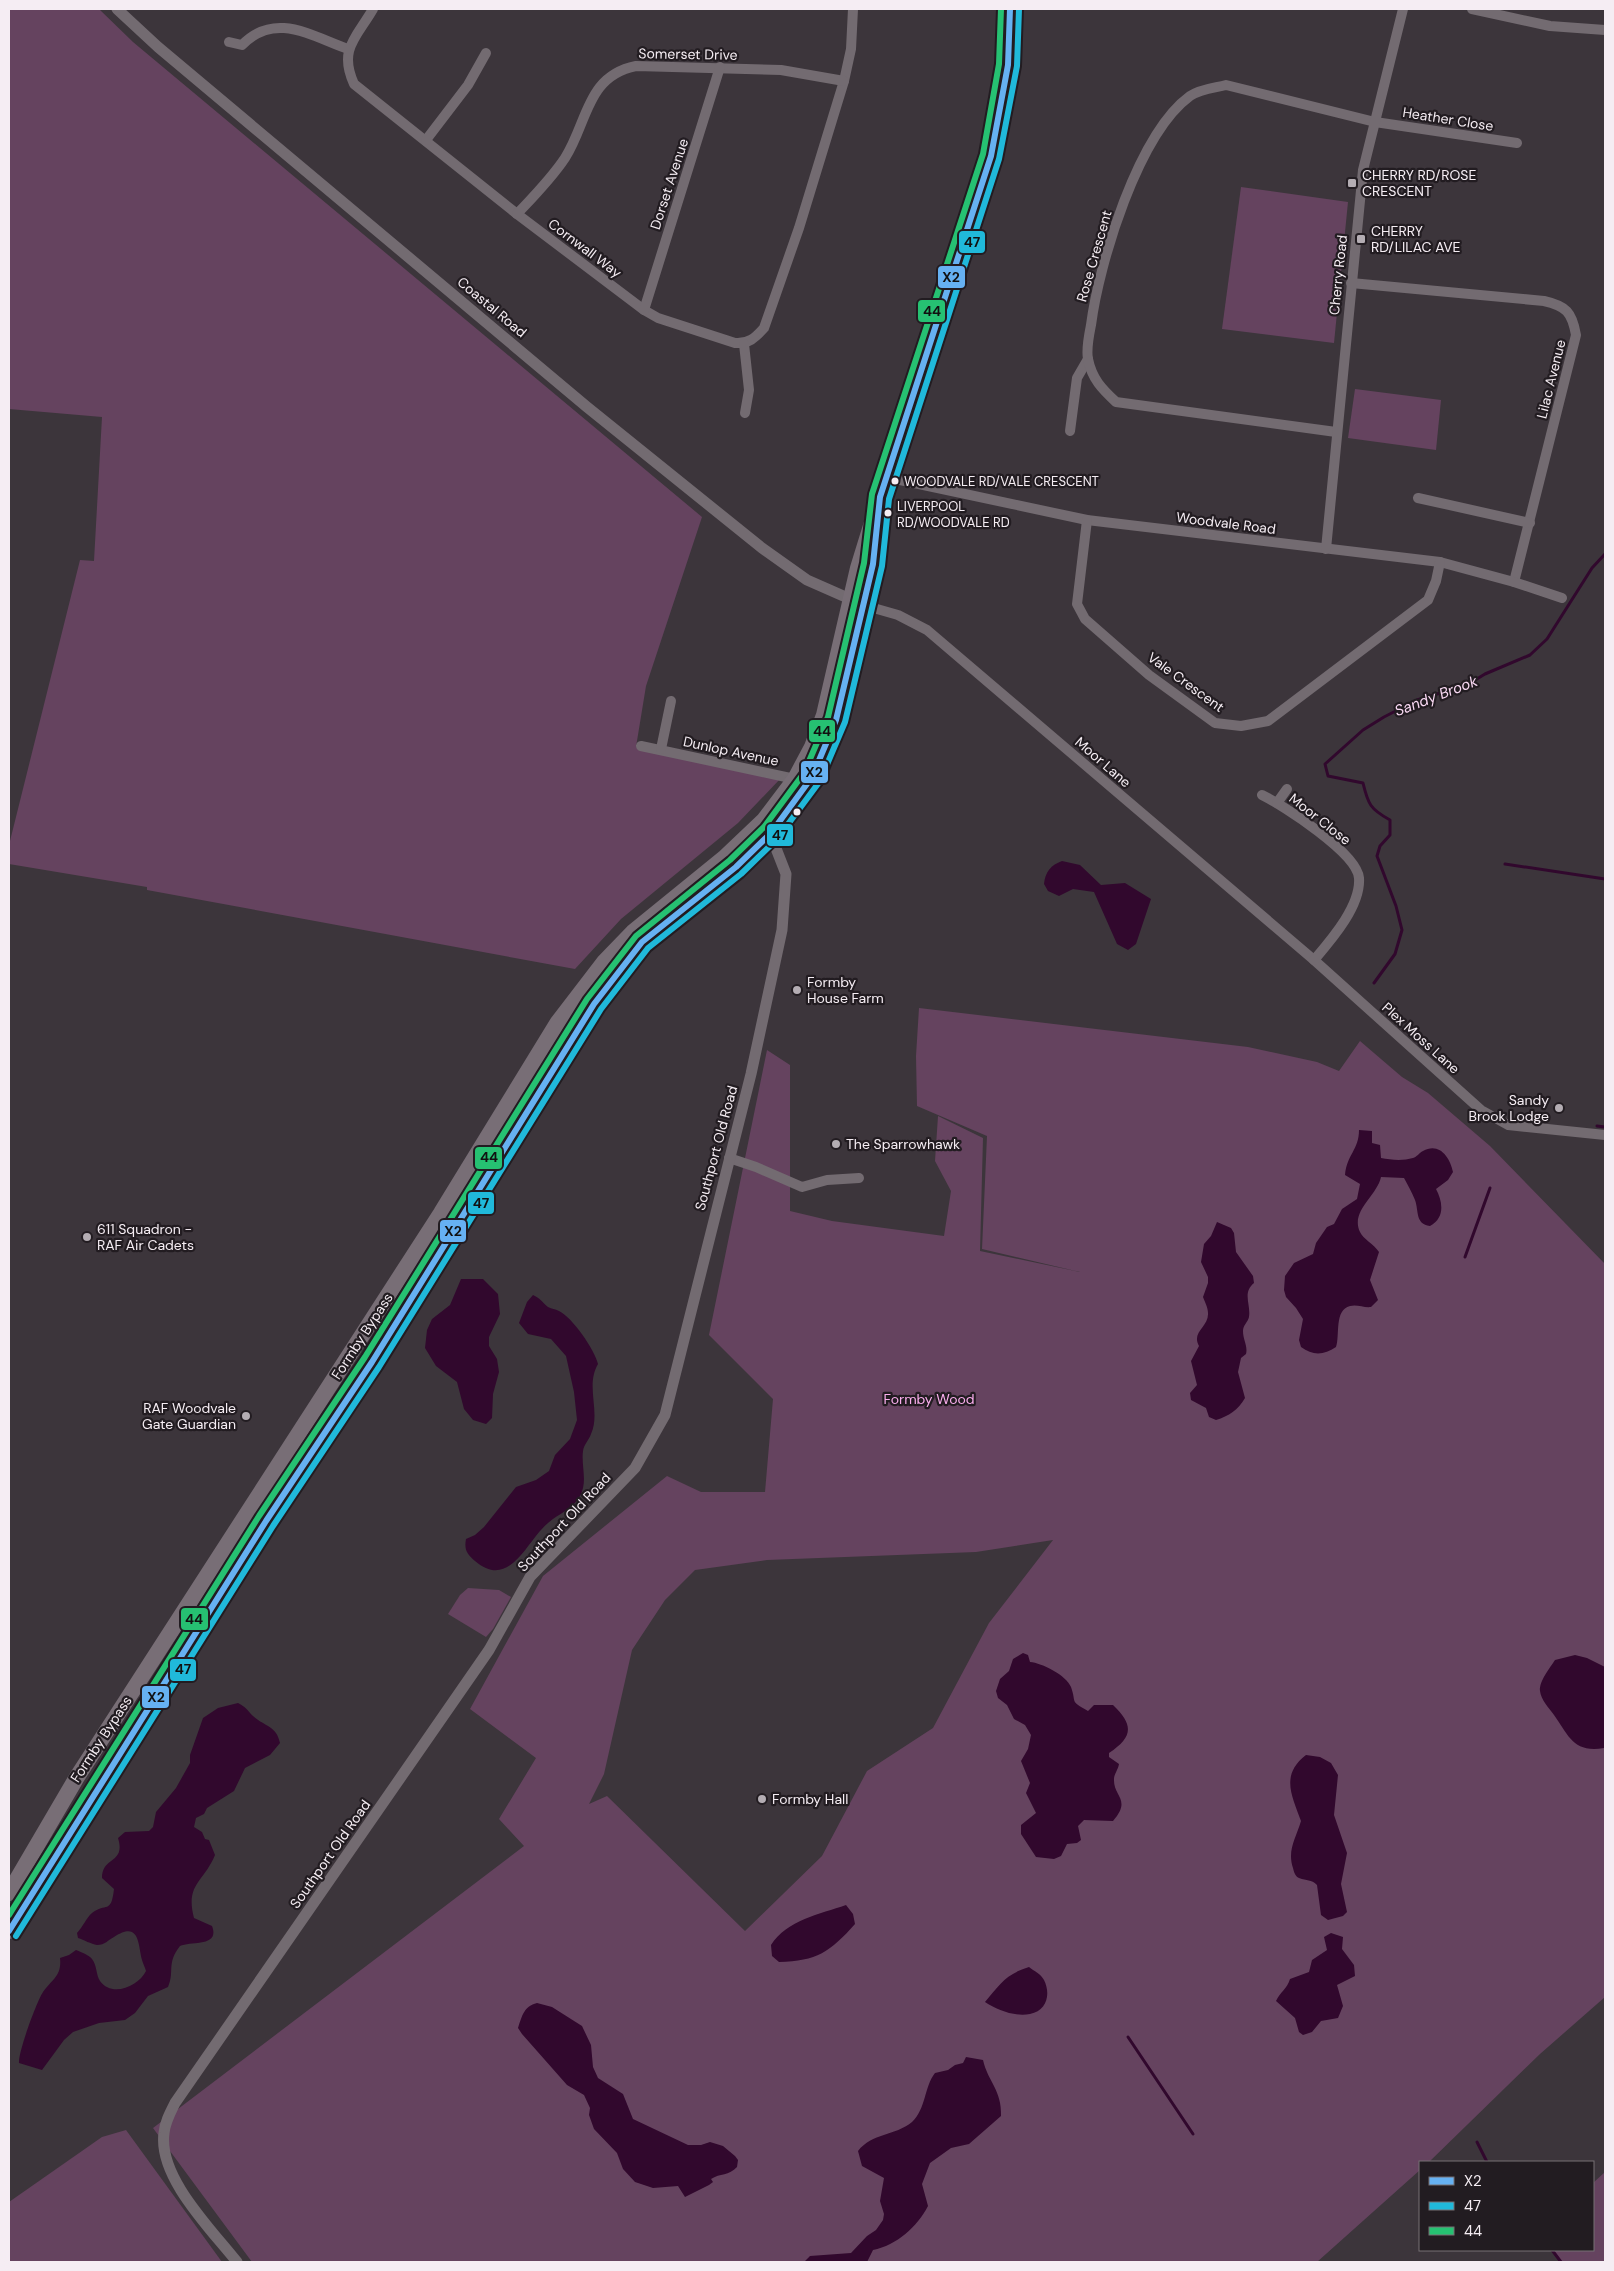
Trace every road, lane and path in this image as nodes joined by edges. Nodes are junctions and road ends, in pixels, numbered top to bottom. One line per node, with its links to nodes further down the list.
1 (117, 9): 32 (street, Coastal Road)
2 (373, 9): 9 (street)
3 (852, 9): 12 (street)
4 (1010, 9): 24 (highway)
5 (1403, 9): 13 (street, Cherry Road)
6 (1472, 9): 7 (street)
7 (1605, 30)
8 (229, 42): 9 (street)
9 (348, 49): 14 (street, Cornwall Way)
10 (486, 53): 14 (street)
11 (720, 67): 12 (street, Somerset Drive); 16 (street, Somerset Drive); 18 (street, Dorset Avenue)
12 (844, 81): 19 (street)
13 (1375, 122): 15 (street, Heather Close); 17 (street, Cherry Road); 20 (street, Rose Crescent)
14 (426, 140): 16 (street, Cornwall Way)
15 (1517, 144)
16 (517, 214): 18 (street, Cornwall Way)
17 (1351, 283): 23 (street, Cherry Road); 27 (street, Lilac Avenue)
18 (644, 310): 19 (street, Cornwall Way)
19 (744, 344): 21 (street)
20 (1088, 359): 22 (street); 23 (street, Rose Crescent)
21 (745, 413)
22 (1070, 431)
23 (1336, 432): 28 (street, Cherry Road)
24 (886, 477): 26 (street, Woodvale Road); 32 (highway)
25 (1418, 498): 27 (street)
26 (1086, 520): 28 (street, Woodvale Road); 29 (street, Vale Crescent)
27 (1530, 523): 30 (street, Lilac Avenue)
28 (1326, 549): 29 (street, Woodvale Road)
29 (1440, 562): 30 (street, Woodvale Road)
30 (1514, 582): 31 (street, Woodvale Road)
31 (1562, 598)
32 (857, 602): 36 (highway); 40 (highway); 41 (street, Moor Lane)
33 (671, 702): 35 (street, Dunlop Avenue)
34 (641, 746): 35 (street, Dunlop Avenue)
35 (661, 749): 36 (street, Dunlop Avenue)
36 (795, 779): 40 (highway)
37 (1287, 789): 39 (street, Moor Close)
38 (1262, 795): 39 (street, Moor Close)
39 (1277, 802): 41 (street, Moor Close)
40 (767, 827): 43 (street, Southport Old Road); 45 (highway, Formby Bypass); 46 (highway, Formby Bypass)
41 (1314, 960): 42 (street, Plex Moss Lane)
42 (1605, 1135)
43 (729, 1158): 44 (street); 49 (street, Southport Old Road)
44 (859, 1178)
45 (396, 1324): 46 (highway); 48 (highway, Formby Bypass)
46 (316, 1406): 47 (highway, Formby Bypass)
47 (9, 1893)
48 (9, 1931)
49 (237, 2262)

